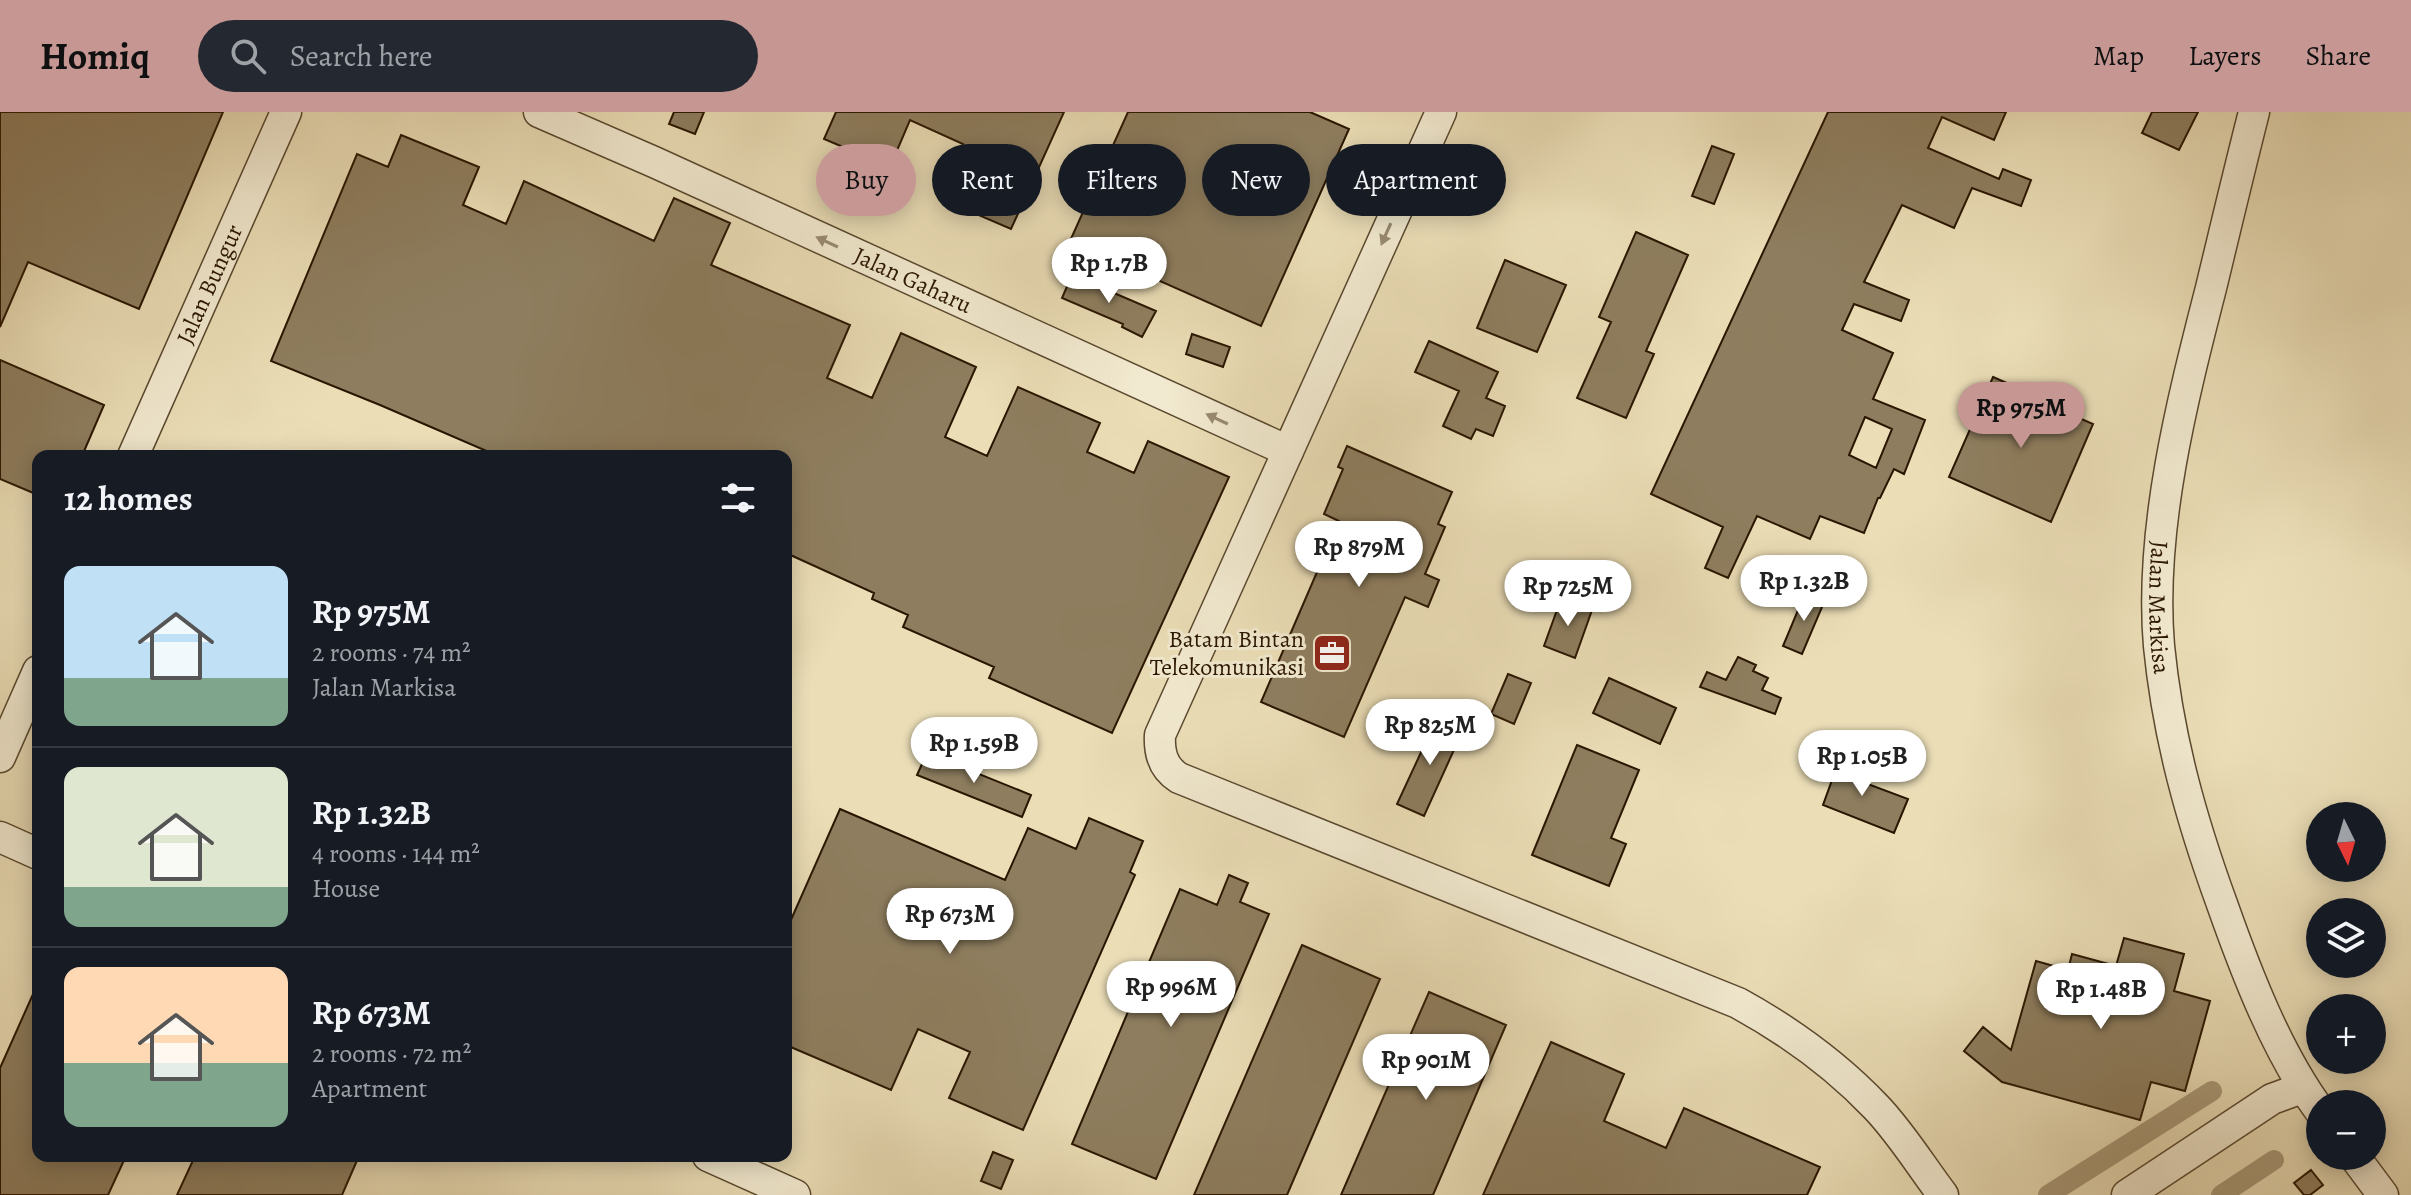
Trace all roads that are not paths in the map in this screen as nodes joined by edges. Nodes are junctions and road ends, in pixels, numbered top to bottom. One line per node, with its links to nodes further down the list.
1 (286, 112): 5 (street, Jalan Bungur)
2 (539, 112): 6 (street, Jalan Gaharu, one-way to 2)
3 (1441, 112): 6 (street, one-way to 6)
4 (2254, 112): 11 (street, Jalan Markisa)
5 (136, 450)
6 (1288, 451): 17 (street)
7 (32, 685): 8 (street)
8 (0, 757)
9 (0, 837): 10 (street)
10 (32, 851)
11 (2306, 1090)
12 (2306, 1099): 18 (street)
13 (2306, 1101): 19 (street)
14 (721, 1162): 16 (street)
15 (2364, 1170): 20 (street)
16 (795, 1195)
17 (1943, 1195)
18 (2127, 1195)
19 (2154, 1195)
20 (2383, 1195)

